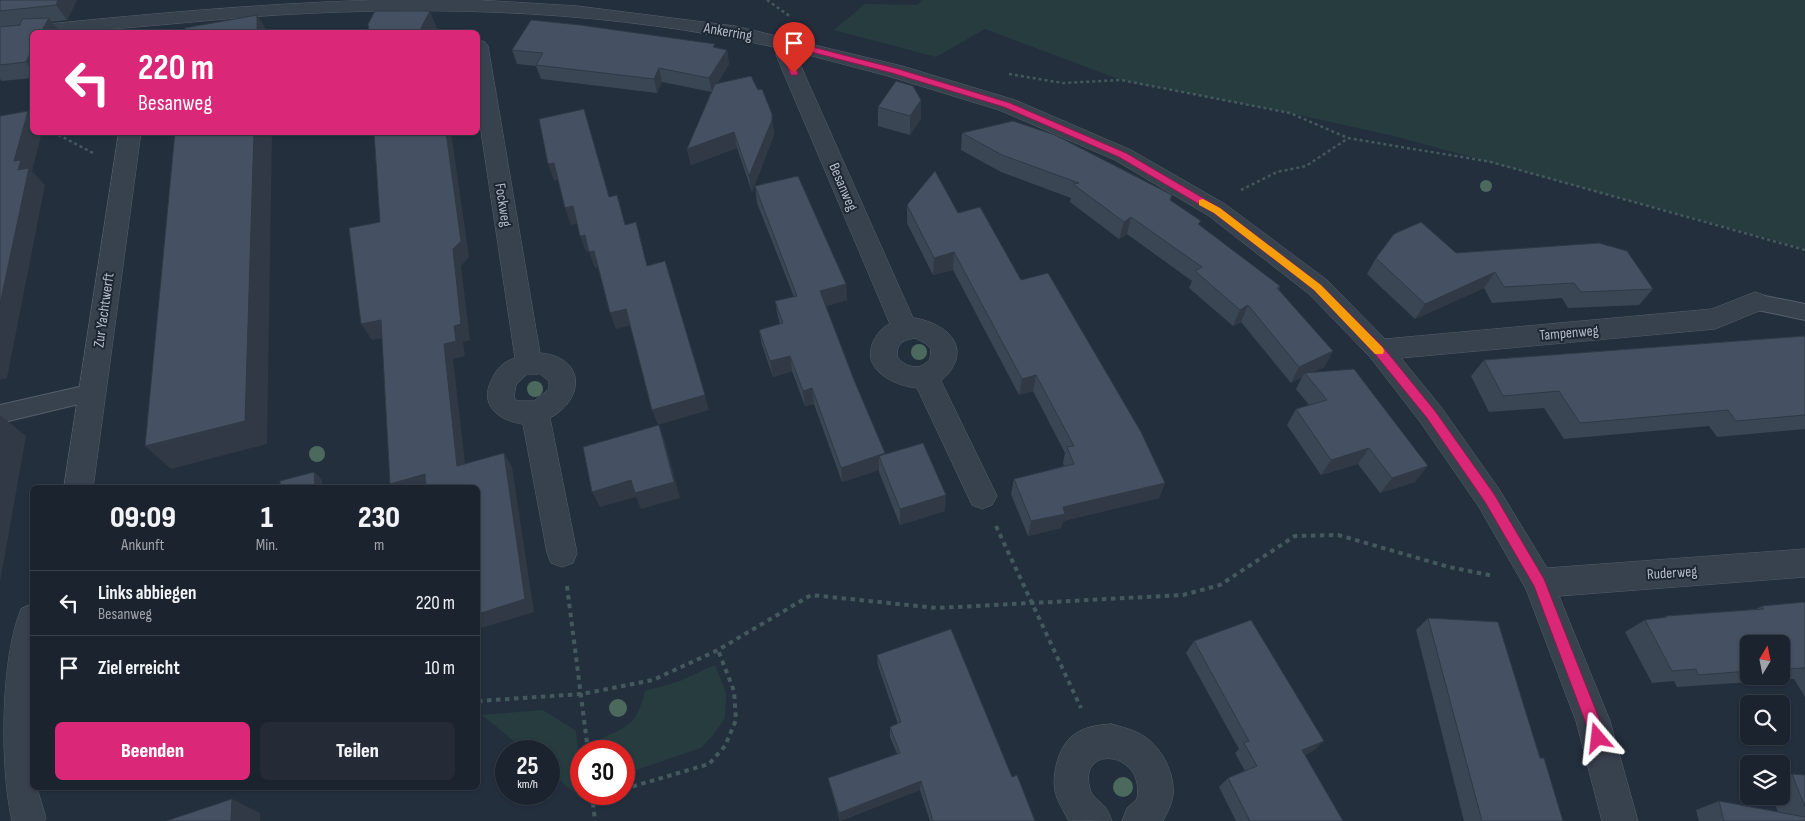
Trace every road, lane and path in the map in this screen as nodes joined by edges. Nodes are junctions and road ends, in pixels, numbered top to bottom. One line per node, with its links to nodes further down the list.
1 (478, 6): 2 (street, Ankerring); 4 (street); 7 (street, Ankerring)
2 (147, 17): 3 (street, Ankerring)
3 (41, 30)
4 (475, 30)
5 (30, 31): 6 (street, Ankerring)
6 (0, 35)
7 (789, 44): 14 (street, Ankerring); 18 (street, Besanweg)
8 (480, 58): 20 (street, Fockweg)
9 (1004, 73): 12 (path)
10 (59, 135): 13 (path)
11 (130, 135): 22 (street, Zur Yachtwerft)
12 (1348, 138): 14 (path); 15 (path)
13 (93, 153)
14 (1210, 206): 19 (street, Ankerring)
15 (1805, 250)
16 (1755, 302): 17 (lane); 19 (street, Tampenweg)
17 (1805, 312)
18 (905, 329): 21 (street); 21 (street)
19 (1379, 350): 29 (street, Ankerring)
20 (529, 364): 23 (street); 23 (street)
21 (925, 376): 26 (street)
22 (92, 393): 24 (lane); 25 (street, Zur Yachtwerft)
23 (535, 412): 27 (street)
24 (0, 414)
25 (78, 485)
26 (982, 496): 30 (path)
27 (562, 554): 33 (path)
28 (1805, 563): 29 (street, Ruderweg)
29 (1539, 583): 30 (path); 44 (street, Ankerring)
30 (1033, 602): 32 (path); 36 (path)
31 (30, 624): 40 (street)
32 (718, 650): 33 (path); 37 (path)
33 (582, 694): 34 (path); 35 (path)
34 (480, 701)
35 (587, 740)
36 (1096, 742): 42 (street); 43 (street)
37 (635, 786)
38 (42, 790): 40 (street)
39 (593, 805): 41 (path)
40 (28, 819)
41 (595, 821)
42 (1094, 821)
43 (1140, 821)
44 (1620, 821)

